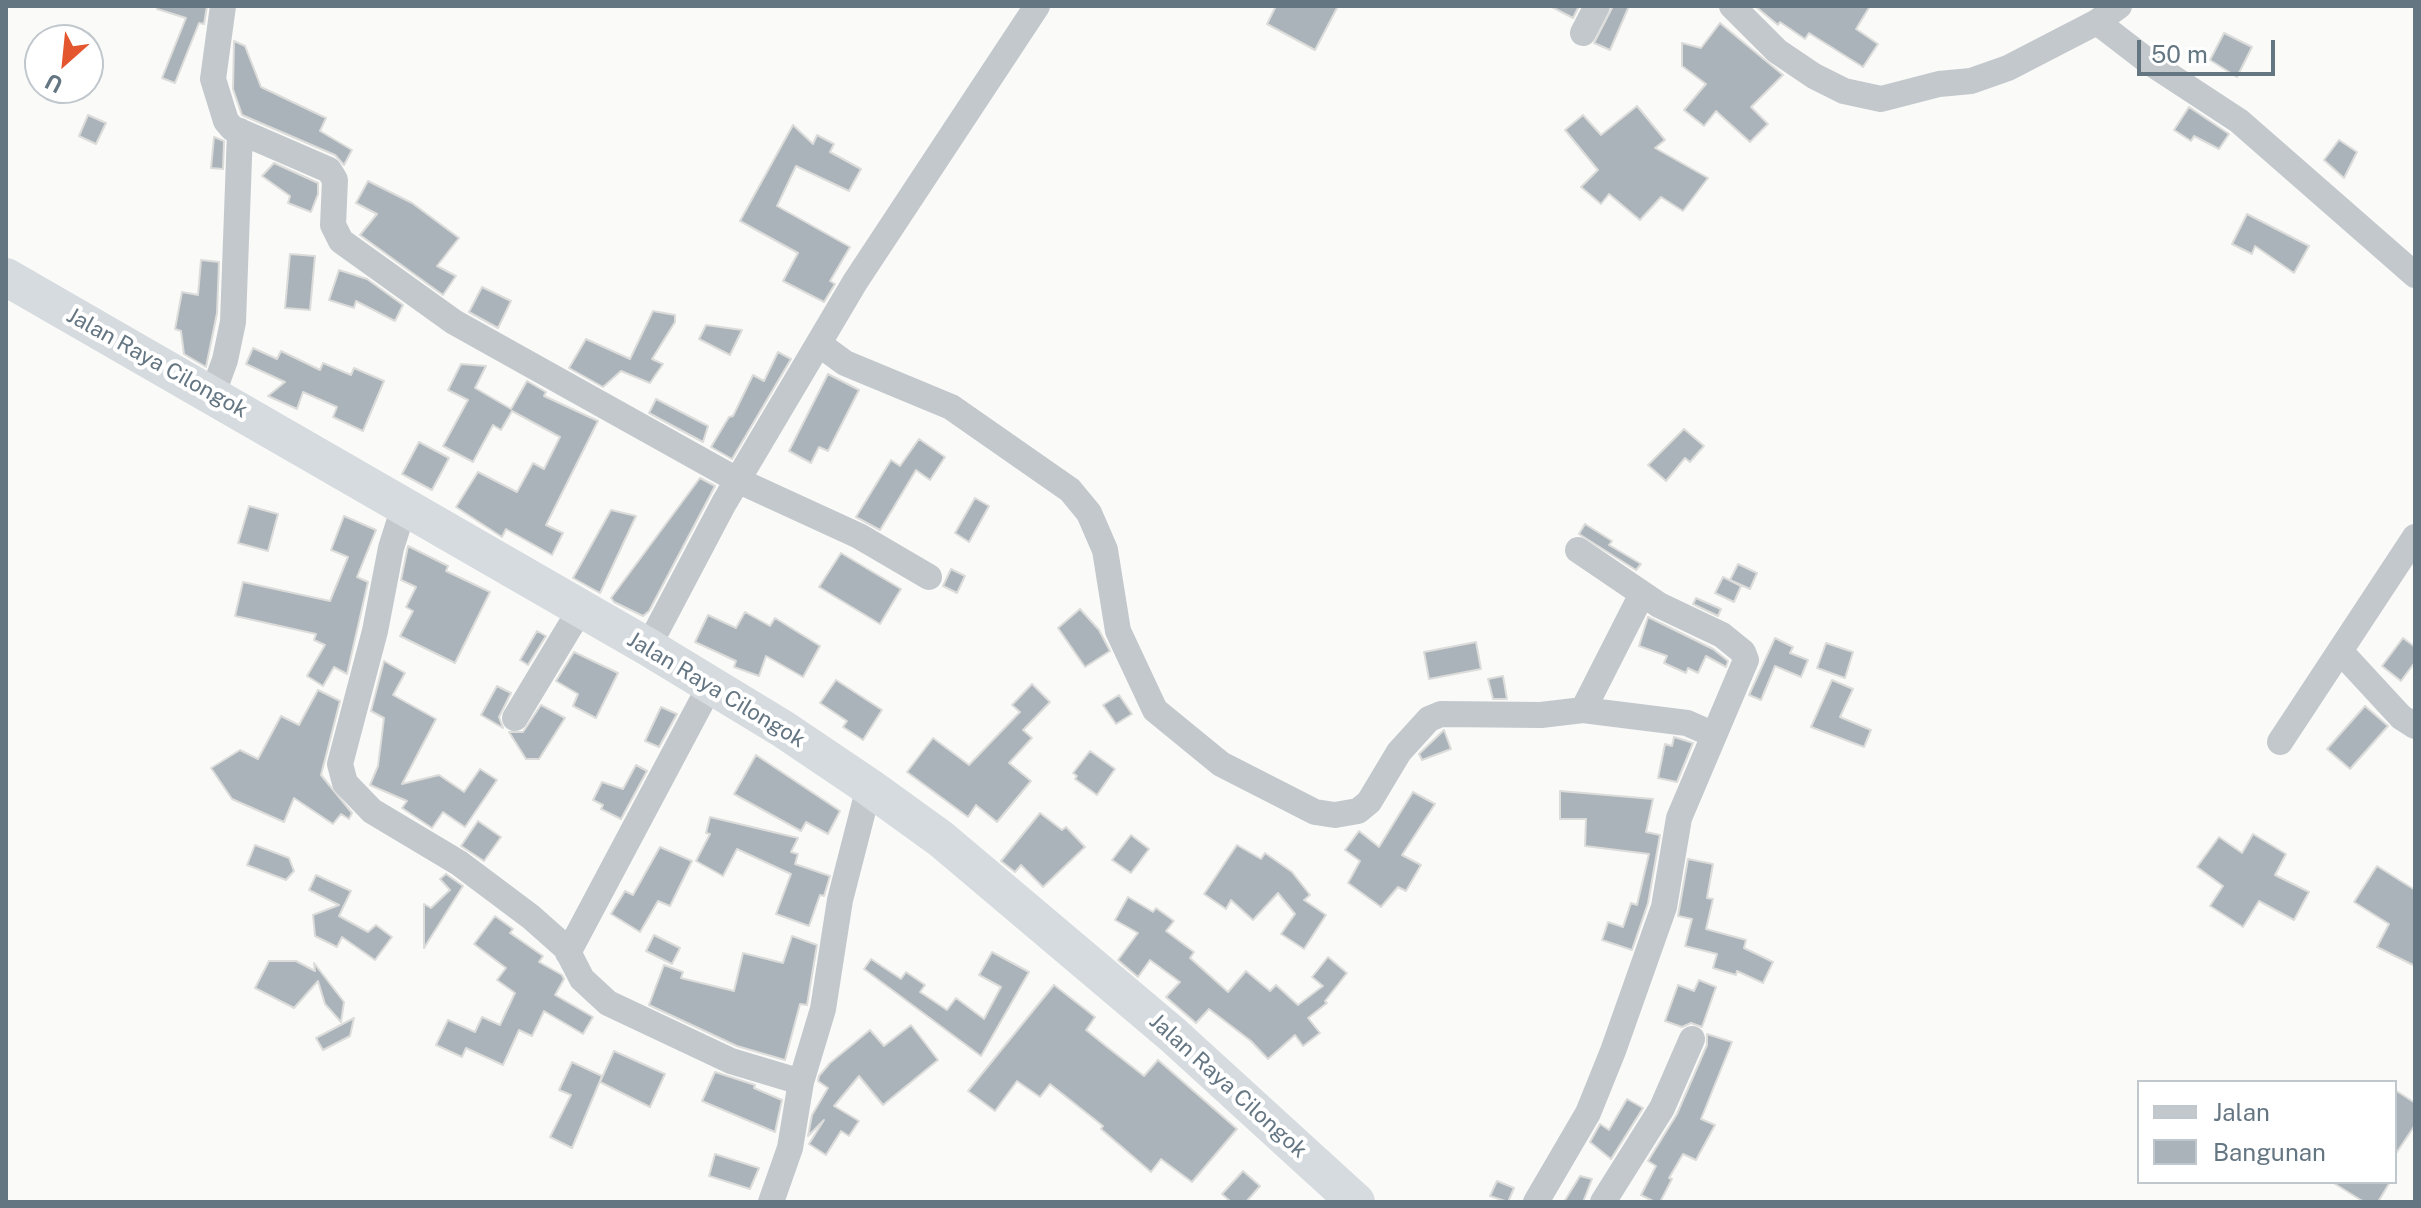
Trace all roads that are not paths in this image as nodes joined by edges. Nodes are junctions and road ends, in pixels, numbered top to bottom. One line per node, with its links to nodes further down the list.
1 (223, 6): 8 (street)
2 (1037, 6): 11 (street)
3 (1597, 6): 7 (street)
4 (1732, 6): 6 (street)
5 (2119, 6): 6 (street)
6 (2097, 22): 9 (street)
7 (1583, 33)
8 (240, 131): 12 (street); 13 (street)
9 (2415, 275)
10 (6, 277): 12 (highway, Jalan Raya Cilongok)
11 (819, 344): 13 (street); 23 (street)
12 (213, 393): 14 (highway, Jalan Raya Cilongok)
13 (737, 480): 17 (street); 20 (street)
14 (404, 507): 19 (highway, Jalan Raya Cilongok); 29 (street)
15 (2415, 537): 21 (street)
16 (1578, 550): 18 (street)
17 (929, 577)
18 (1642, 594): 23 (street); 26 (street)
19 (580, 610): 20 (highway, Jalan Raya Cilongok); 24 (street)
20 (648, 647): 22 (highway, Jalan Raya Cilongok)
21 (2340, 651): 25 (street); 27 (street)
22 (710, 686): 28 (highway, Jalan Raya Cilongok); 29 (street)
23 (1583, 710): 26 (street)
24 (515, 718)
25 (2415, 726)
26 (1712, 734): 34 (street)
27 (2280, 742)
28 (869, 787): 31 (street); 33 (highway, Jalan Raya Cilongok)
29 (568, 953): 31 (street)
30 (1692, 1039): 35 (street)
31 (801, 1082): 32 (street)
32 (771, 1202)
33 (1356, 1202)
34 (1536, 1202)
35 (1603, 1202)

